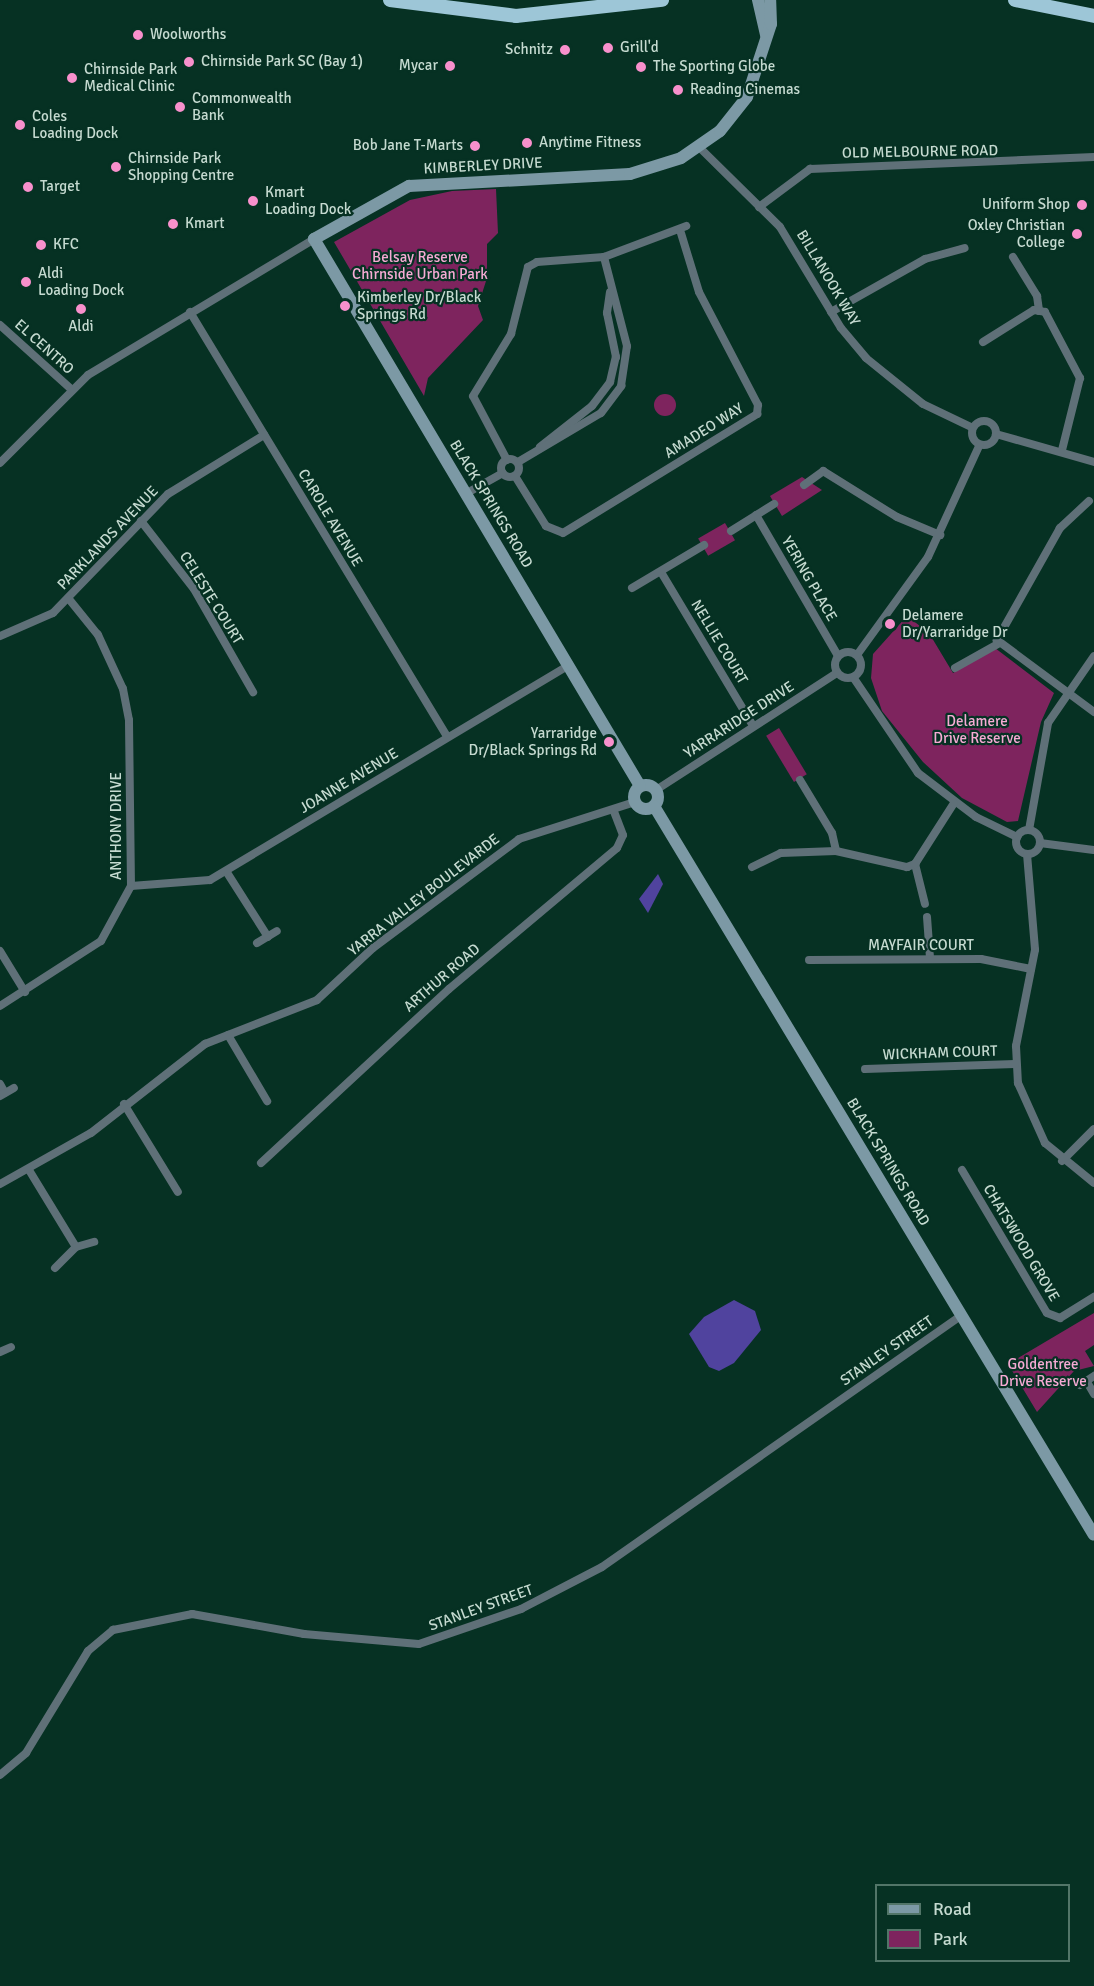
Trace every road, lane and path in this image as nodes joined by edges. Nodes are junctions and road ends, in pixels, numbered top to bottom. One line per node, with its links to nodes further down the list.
1 (390, 0): 2 (highway)
2 (662, 0)
3 (758, 0): 8 (main road, KIMBERLEY DRIVE)
4 (779, 0): 6 (main road)
5 (1016, 0): 7 (highway)
6 (771, 6): 8 (main road, KIMBERLEY DRIVE)
7 (1094, 16)
8 (766, 35): 9 (main road, KIMBERLEY DRIVE)
9 (700, 148): 11 (street, BILLANOOK WAY); 12 (main road, KIMBERLEY DRIVE)
10 (1094, 157): 11 (street, OLD MELBOURNE ROAD)
11 (759, 207): 18 (street, BILLANOOK WAY)
12 (314, 238): 17 (street, KIMBERLEY DRIVE); 34 (main road, BLACK SPRINGS ROAD)
13 (965, 248): 18 (street)
14 (604, 257): 27 (street); 29 (street); 32 (street, AMADEO WAY)
15 (1013, 257): 16 (street)
16 (1039, 311): 20 (street); 26 (street)
17 (190, 312): 21 (street, KIMBERLEY DRIVE); 24 (street, CAROLE AVENUE)
18 (831, 312): 22 (street, BILLANOOK WAY)
19 (0, 325): 21 (street, EL CENTRO)
20 (983, 342)
21 (71, 389): 28 (street, KIMBERLEY DRIVE)
22 (973, 428): 23 (street, BILLANOOK WAY); 25 (street)
23 (996, 434): 25 (street); 26 (street)
24 (264, 435): 38 (street, PARKLANDS AVENUE); 58 (street, CAROLE AVENUE)
25 (980, 444): 40 (street)
26 (1062, 450): 30 (street)
27 (507, 460): 29 (street); 31 (street)
28 (0, 462)
29 (518, 462): 32 (street)
30 (1094, 462)
31 (503, 473): 32 (street); 34 (street)
32 (514, 476)
33 (804, 485): 40 (street)
34 (467, 493): 50 (main road, BLACK SPRINGS ROAD)
35 (1089, 501): 46 (street)
36 (774, 504): 37 (street)
37 (756, 515): 39 (street); 48 (street, YERING PLACE)
38 (141, 521): 44 (street, PARKLANDS AVENUE); 54 (street, CELESTE COURT)
39 (731, 531)
40 (940, 535): 47 (street)
41 (704, 545): 42 (street)
42 (661, 572): 43 (street); 57 (street, NELLIE COURT)
43 (632, 588)
44 (69, 598): 45 (street, PARKLANDS AVENUE); 75 (street, ANTHONY DRIVE)
45 (0, 636)
46 (998, 644): 51 (street); 55 (street)
47 (857, 655): 48 (street); 53 (street)
48 (838, 656): 52 (street)
49 (1094, 656): 55 (street)
50 (569, 664): 58 (street, JOANNE AVENUE); 60 (main road, BLACK SPRINGS ROAD)
51 (955, 668)
52 (837, 673): 53 (street); 57 (street, YARRARIDGE DRIVE)
53 (853, 677): 63 (street)
54 (253, 692)
55 (1067, 693): 56 (street); 66 (street)
56 (1094, 712)
57 (753, 726): 61 (street, YARRARIDGE DRIVE)
58 (447, 737): 74 (street, JOANNE AVENUE)
59 (800, 780): 70 (street)
60 (640, 786): 61 (main road); 62 (main road)
61 (656, 790): 64 (main road)
62 (635, 802): 64 (main road); 65 (street, YARRA VALLEY BOULEVARDE)
63 (954, 803): 67 (street); 72 (street)
64 (654, 806): 107 (main road, BLACK SPRINGS ROAD)
65 (614, 811): 87 (street, YARRA VALLEY BOULEVARDE); 97 (street, ARTHUR ROAD)
66 (1029, 830): 67 (street); 68 (street)
67 (1017, 837): 71 (street)
68 (1040, 843): 69 (street); 71 (street)
69 (1094, 850)
70 (836, 851): 72 (street); 73 (street)
71 (1027, 854): 84 (street)
72 (915, 864): 76 (street)
73 (752, 867)
74 (226, 871): 75 (street, JOANNE AVENUE); 79 (street)
75 (131, 886): 85 (street, ANTHONY DRIVE)
76 (925, 904)
77 (927, 917): 82 (street)
78 (277, 931): 79 (street)
79 (268, 937): 80 (street)
80 (257, 943)
81 (0, 951): 85 (street)
82 (930, 958): 83 (street, MAYFAIR COURT); 84 (street, MAYFAIR COURT)
83 (809, 960)
84 (1032, 969): 88 (street)
85 (25, 992): 86 (street, ANTHONY DRIVE)
86 (0, 1006)
87 (228, 1035): 93 (street); 94 (street, YARRA VALLEY BOULEVARDE)
88 (1015, 1064): 89 (street, WICKHAM COURT); 96 (street)
89 (865, 1069)
90 (0, 1084): 92 (street)
91 (14, 1088): 92 (street)
92 (3, 1095)
93 (267, 1101)
94 (124, 1104): 98 (street, YARRA VALLEY BOULEVARDE); 102 (street)
95 (1094, 1129): 96 (street)
96 (1062, 1161): 100 (street)
97 (261, 1163)
98 (30, 1170): 101 (street, YARRA VALLEY BOULEVARDE); 104 (street)
99 (962, 1170): 106 (street, CHATSWOOD GROVE)
100 (1094, 1183)
101 (0, 1185)
102 (177, 1192)
103 (94, 1242): 104 (street)
104 (76, 1247): 105 (street)
105 (55, 1268)
106 (1094, 1297)
107 (962, 1315): 112 (main road, BLACK SPRINGS ROAD); 113 (street, STANLEY STREET)
108 (11, 1347): 109 (street)
109 (0, 1352)
110 (1087, 1381): 111 (street)
111 (1094, 1394)
112 (1094, 1535)
113 (0, 1774)

